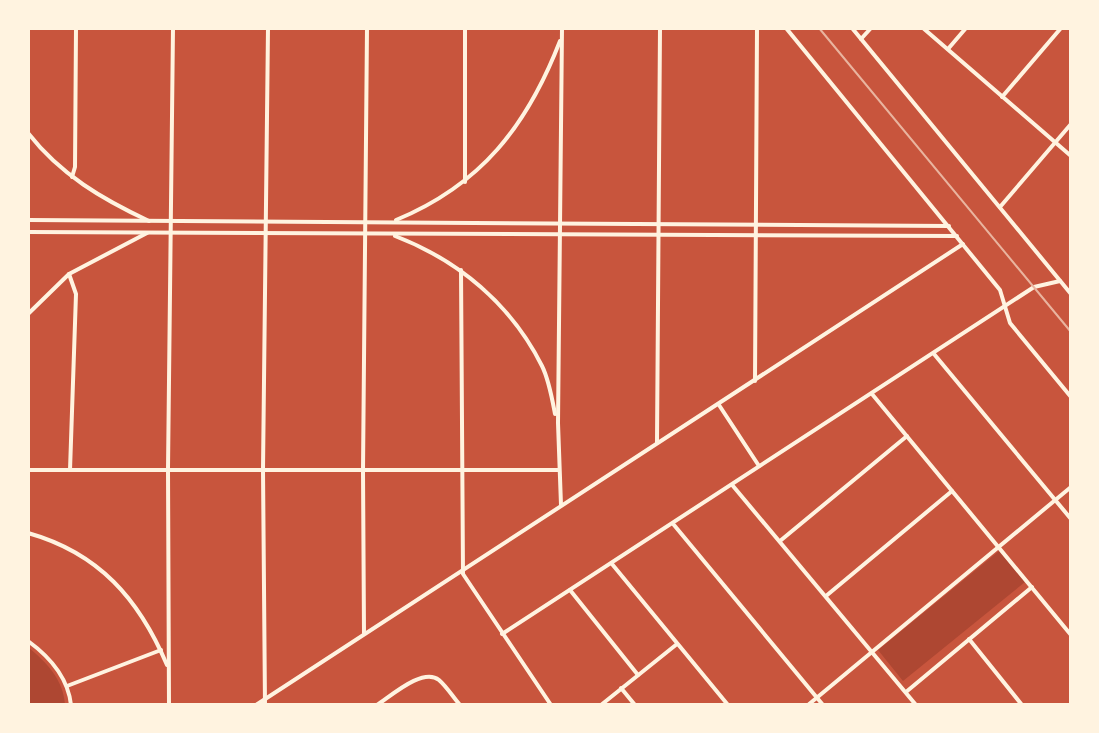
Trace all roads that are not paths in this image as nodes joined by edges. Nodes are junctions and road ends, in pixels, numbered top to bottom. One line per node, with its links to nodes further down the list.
1 (76, 28): 23 (street)
2 (173, 28): 27 (street)
3 (268, 28): 29 (street)
4 (367, 28): 30 (street)
5 (465, 28): 24 (street)
6 (562, 28): 15 (street)
7 (660, 28): 33 (street)
8 (757, 28): 34 (street)
9 (786, 28): 35 (street)
10 (852, 28): 16 (street)
11 (871, 28): 16 (street)
12 (923, 28): 17 (street)
13 (966, 28): 17 (street)
14 (1061, 28): 18 (street)
15 (562, 35): 24 (street); 32 (street)
16 (861, 39): 25 (street)
17 (948, 49): 18 (street)
18 (1002, 97): 21 (street)
19 (1071, 124): 21 (street)
20 (28, 133): 23 (street)
21 (1055, 142): 22 (street); 25 (street)
22 (1071, 156)
23 (72, 177): 28 (street)
24 (465, 182): 31 (street)
25 (999, 208): 49 (street)
26 (28, 220): 28 (street)
27 (173, 221): 28 (street); 29 (street); 38 (street)
28 (151, 222)
29 (266, 222): 30 (street); 39 (street)
30 (365, 222): 31 (street); 40 (street)
31 (391, 222): 32 (street)
32 (560, 224): 33 (street); 41 (street)
33 (657, 224): 34 (street); 42 (street)
34 (756, 224): 35 (street); 43 (street)
35 (949, 226): 45 (street)
36 (28, 232): 37 (street)
37 (149, 232): 38 (street); 48 (street)
38 (172, 232): 39 (street); 62 (street)
39 (266, 232): 40 (street); 65 (street)
40 (365, 233): 44 (street); 67 (street)
41 (559, 234): 42 (street); 44 (street); 58 (street)
42 (657, 234): 43 (street); 60 (street)
43 (756, 234): 45 (street); 54 (street)
44 (393, 235): 47 (street)
45 (957, 236): 46 (street)
46 (963, 244): 51 (street); 54 (street)
47 (461, 270): 58 (street); 68 (street)
48 (69, 274): 52 (street); 64 (street)
49 (1060, 281): 50 (street); 51 (street)
50 (1071, 294)
51 (1005, 306): 53 (street); 56 (street)
52 (28, 314)
53 (934, 354): 55 (street); 72 (street)
54 (755, 381): 57 (street)
55 (872, 394): 59 (street); 61 (street)
56 (1071, 397)
57 (719, 404): 60 (street); 61 (street)
58 (558, 423): 66 (street)
59 (907, 436): 71 (street); 77 (street)
60 (657, 443): 73 (street)
61 (759, 466): 69 (street)
62 (168, 469): 64 (street); 65 (street); 92 (street)
63 (28, 470): 64 (street)
64 (70, 470)
65 (263, 470): 67 (street); 98 (street)
66 (559, 470): 68 (street); 73 (street)
67 (363, 471): 68 (street); 84 (street)
68 (461, 471): 80 (street)
69 (733, 485): 75 (street); 77 (street)
70 (1071, 487): 72 (street)
71 (952, 491): 78 (street); 83 (street)
72 (1055, 500): 74 (street); 78 (street)
73 (561, 505): 80 (street)
74 (1071, 519)
75 (673, 524): 79 (street); 97 (street)
76 (28, 533): 90 (street)
77 (780, 541): 83 (street)
78 (999, 547): 81 (street); 91 (street)
79 (612, 564): 82 (street); 89 (street)
80 (462, 568): 84 (street); 85 (street)
81 (1032, 587): 86 (street); 87 (street)
82 (570, 590): 85 (street); 93 (street)
83 (826, 596): 91 (street)
84 (364, 633): 98 (street)
85 (502, 634): 104 (street)
86 (1071, 635)
87 (969, 639): 96 (street); 111 (street)
88 (28, 641): 94 (street)
89 (677, 644): 93 (street); 107 (street)
90 (161, 650): 92 (street); 94 (street)
91 (871, 651): 96 (street); 97 (street)
92 (168, 667): 100 (street)
93 (638, 675): 95 (street)
94 (67, 686): 99 (street)
95 (621, 688): 105 (street); 106 (street)
96 (906, 692): 110 (street)
97 (817, 698): 108 (street); 109 (street)
98 (265, 702): 101 (street)
99 (71, 705)
100 (169, 705)
101 (256, 705)
102 (377, 705): 103 (street)
103 (460, 705)
104 (551, 705)
105 (601, 705)
106 (635, 705)
107 (728, 705)
108 (808, 705)
109 (823, 705)
110 (916, 705)
111 (1022, 705)

